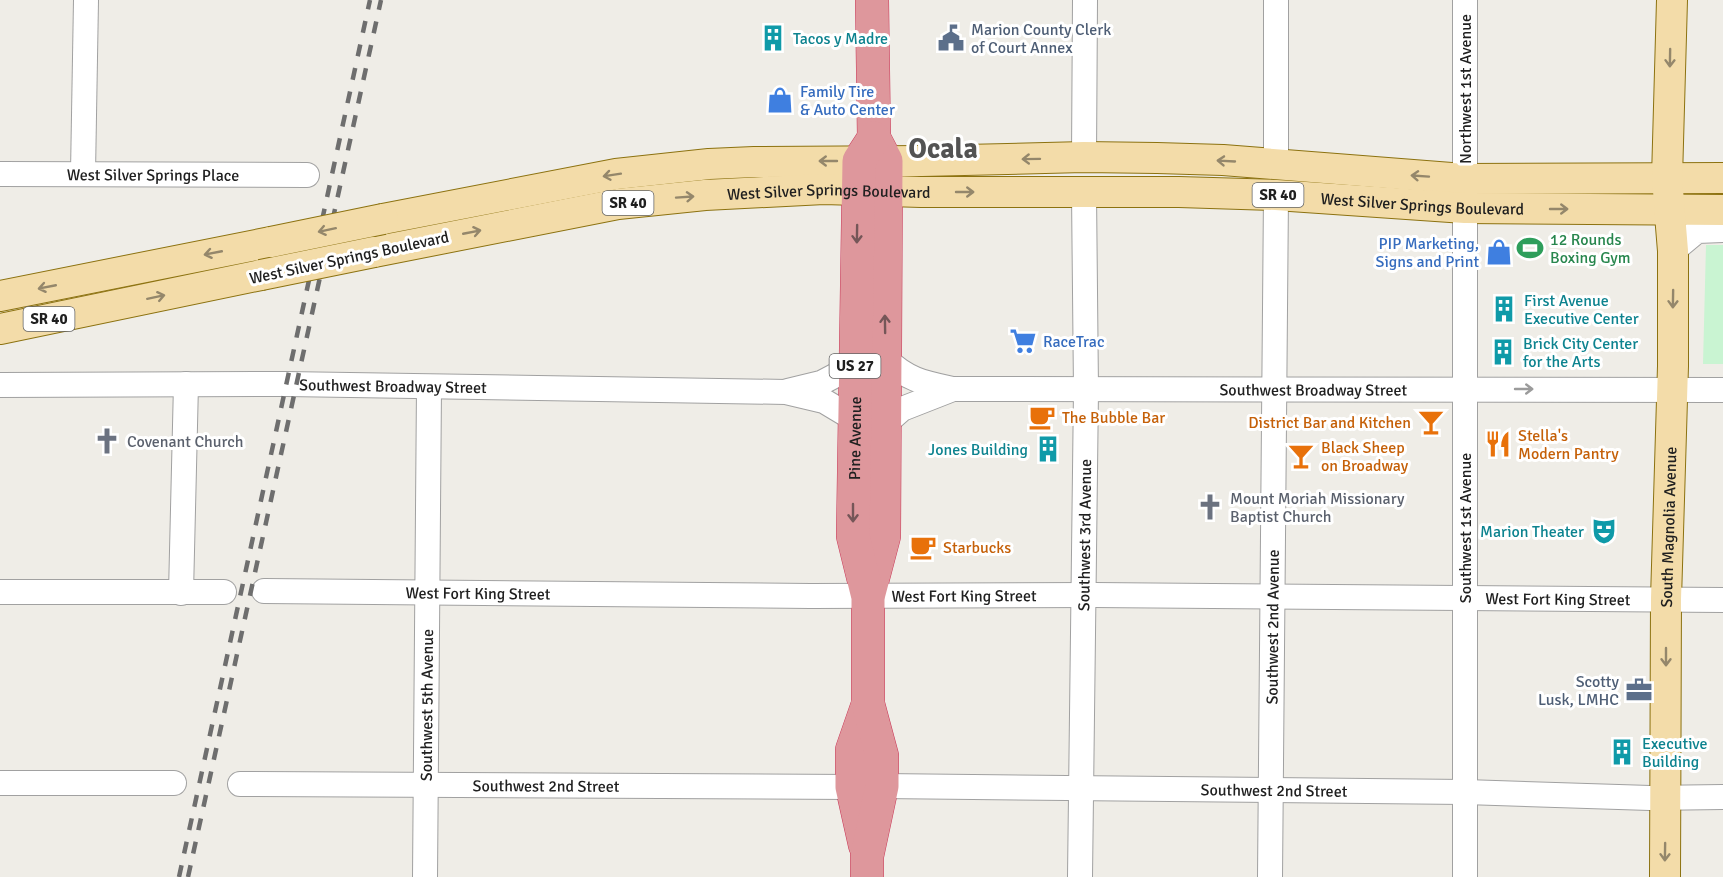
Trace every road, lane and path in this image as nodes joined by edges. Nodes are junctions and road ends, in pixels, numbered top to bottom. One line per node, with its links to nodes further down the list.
1 (86, 0): 11 (street)
2 (872, 0): 9 (highway, Pine Avenue / US 27)
3 (1085, 0): 7 (street)
4 (1276, 0): 8 (street)
5 (1465, 0): 14 (street, Northwest 1st Avenue)
6 (1672, 0): 15 (main road, South Magnolia Avenue, one-way to 15)
7 (1084, 157): 8 (main road, West Silver Springs Boulevard / SR 40, one-way to 7); 9 (main road, West Silver Springs Boulevard / SR 40, one-way to 9)
8 (1276, 164): 10 (main road, West Silver Springs Boulevard / SR 40); 17 (main road)
9 (873, 168): 18 (main road, West Silver Springs Boulevard / SR 40, one-way to 18); 25 (main road, West Silver Springs Boulevard / SR 40, one-way to 25, bridge); 26 (main road, West Silver Springs Boulevard / SR 40, one-way to 9, bridge); 27 (highway, Pine Avenue / US 27)
10 (1370, 172): 14 (main road, West Silver Springs Boulevard / SR 40, one-way to 10); 19 (main road)
11 (83, 173): 12 (street, West Silver Springs Place); 13 (street, West Silver Springs Place)
12 (0, 174)
13 (307, 175)
14 (1464, 178): 15 (main road, West Silver Springs Boulevard / SR 40); 20 (street, Southwest 1st Avenue)
15 (1667, 178): 16 (main road, SR 40); 21 (main road, South Magnolia Avenue)
16 (1723, 178)
17 (1179, 192): 18 (main road, West Silver Springs Boulevard / SR 40); 19 (main road, West Silver Springs Boulevard / SR 40)
18 (1084, 193): 34 (street, Southwest 3rd Avenue)
19 (1276, 195): 20 (main road, West Silver Springs Boulevard / SR 40); 36 (street, Southwest 2nd Avenue)
20 (1465, 208): 21 (main road, West Silver Springs Boulevard / SR 40, one-way to 21); 32 (street, Southwest 1st Avenue)
21 (1670, 210): 22 (main road, SR 40); 24 (main road, South Magnolia Avenue)
22 (1723, 210)
23 (1723, 230): 24 (street)
24 (1673, 250): 33 (main road, South Magnolia Avenue, one-way to 33)
25 (0, 296)
26 (0, 328)
27 (870, 357): 31 (street, Southwest Broadway Street); 37 (street, Southwest Broadway Street); 38 (highway, Pine Avenue / US 27)
28 (186, 384): 29 (street, Southwest Broadway Street); 30 (street, Southwest Broadway Street); 42 (street)
29 (0, 385)
30 (429, 387): 37 (street, Southwest Broadway Street); 43 (street, Southwest 5th Avenue)
31 (953, 389): 34 (street, Southwest Broadway Street); 38 (street, Southwest Broadway Street)
32 (1465, 389): 33 (street, Southwest Broadway Street, one-way to 33); 36 (street, Southwest Broadway Street); 47 (street, Southwest 1st Avenue)
33 (1672, 389): 35 (street, Southwest Broadway Street); 48 (main road, South Magnolia Avenue)
34 (1086, 390): 36 (street, Southwest Broadway Street); 44 (street, Southwest 3rd Avenue)
35 (1723, 390)
36 (1276, 391): 45 (street, Southwest 2nd Avenue)
37 (786, 392): 38 (street, Southwest Broadway Street)
38 (870, 422): 46 (highway, Pine Avenue / US 27)
39 (264, 591): 43 (street, West Fort King Street)
40 (0, 592): 42 (street)
41 (225, 592): 42 (street)
42 (181, 593)
43 (427, 593): 46 (street, West Fort King Street); 53 (street, Southwest 5th Avenue)
44 (1084, 595): 45 (street, West Fort King Street); 46 (street, West Fort King Street); 55 (street, Southwest 3rd Avenue)
45 (1273, 596): 47 (street, West Fort King Street); 56 (street, Southwest 2nd Avenue)
46 (868, 597): 54 (highway, Pine Avenue / US 27)
47 (1464, 599): 48 (street, West Fort King Street); 57 (street, Southwest 1st Avenue)
48 (1666, 599): 49 (street, West Fort King Street); 59 (main road, South Magnolia Avenue, one-way to 59)
49 (1723, 600)
50 (0, 783): 51 (street)
51 (174, 783)
52 (240, 784): 53 (street, Southwest 2nd Street)
53 (424, 785): 54 (street, Southwest 2nd Street); 61 (street, Southwest 5th Avenue)
54 (867, 786): 55 (street, Southwest 2nd Street); 60 (highway, Pine Avenue / US 27)
55 (1080, 789): 56 (street, Southwest 2nd Street); 62 (street, Southwest 3rd Avenue)
56 (1271, 790): 57 (street, Southwest 2nd Street); 63 (street, Southwest 2nd Avenue)
57 (1465, 792): 59 (street, Southwest 2nd Street); 64 (street, Southwest 1st Avenue)
58 (1723, 797): 59 (street, Southwest 2nd Street)
59 (1665, 798): 65 (main road, South Magnolia Avenue, one-way to 65)
60 (867, 867)
61 (425, 877)
62 (1080, 877)
63 (1270, 877)
64 (1465, 877)
65 (1665, 877)

